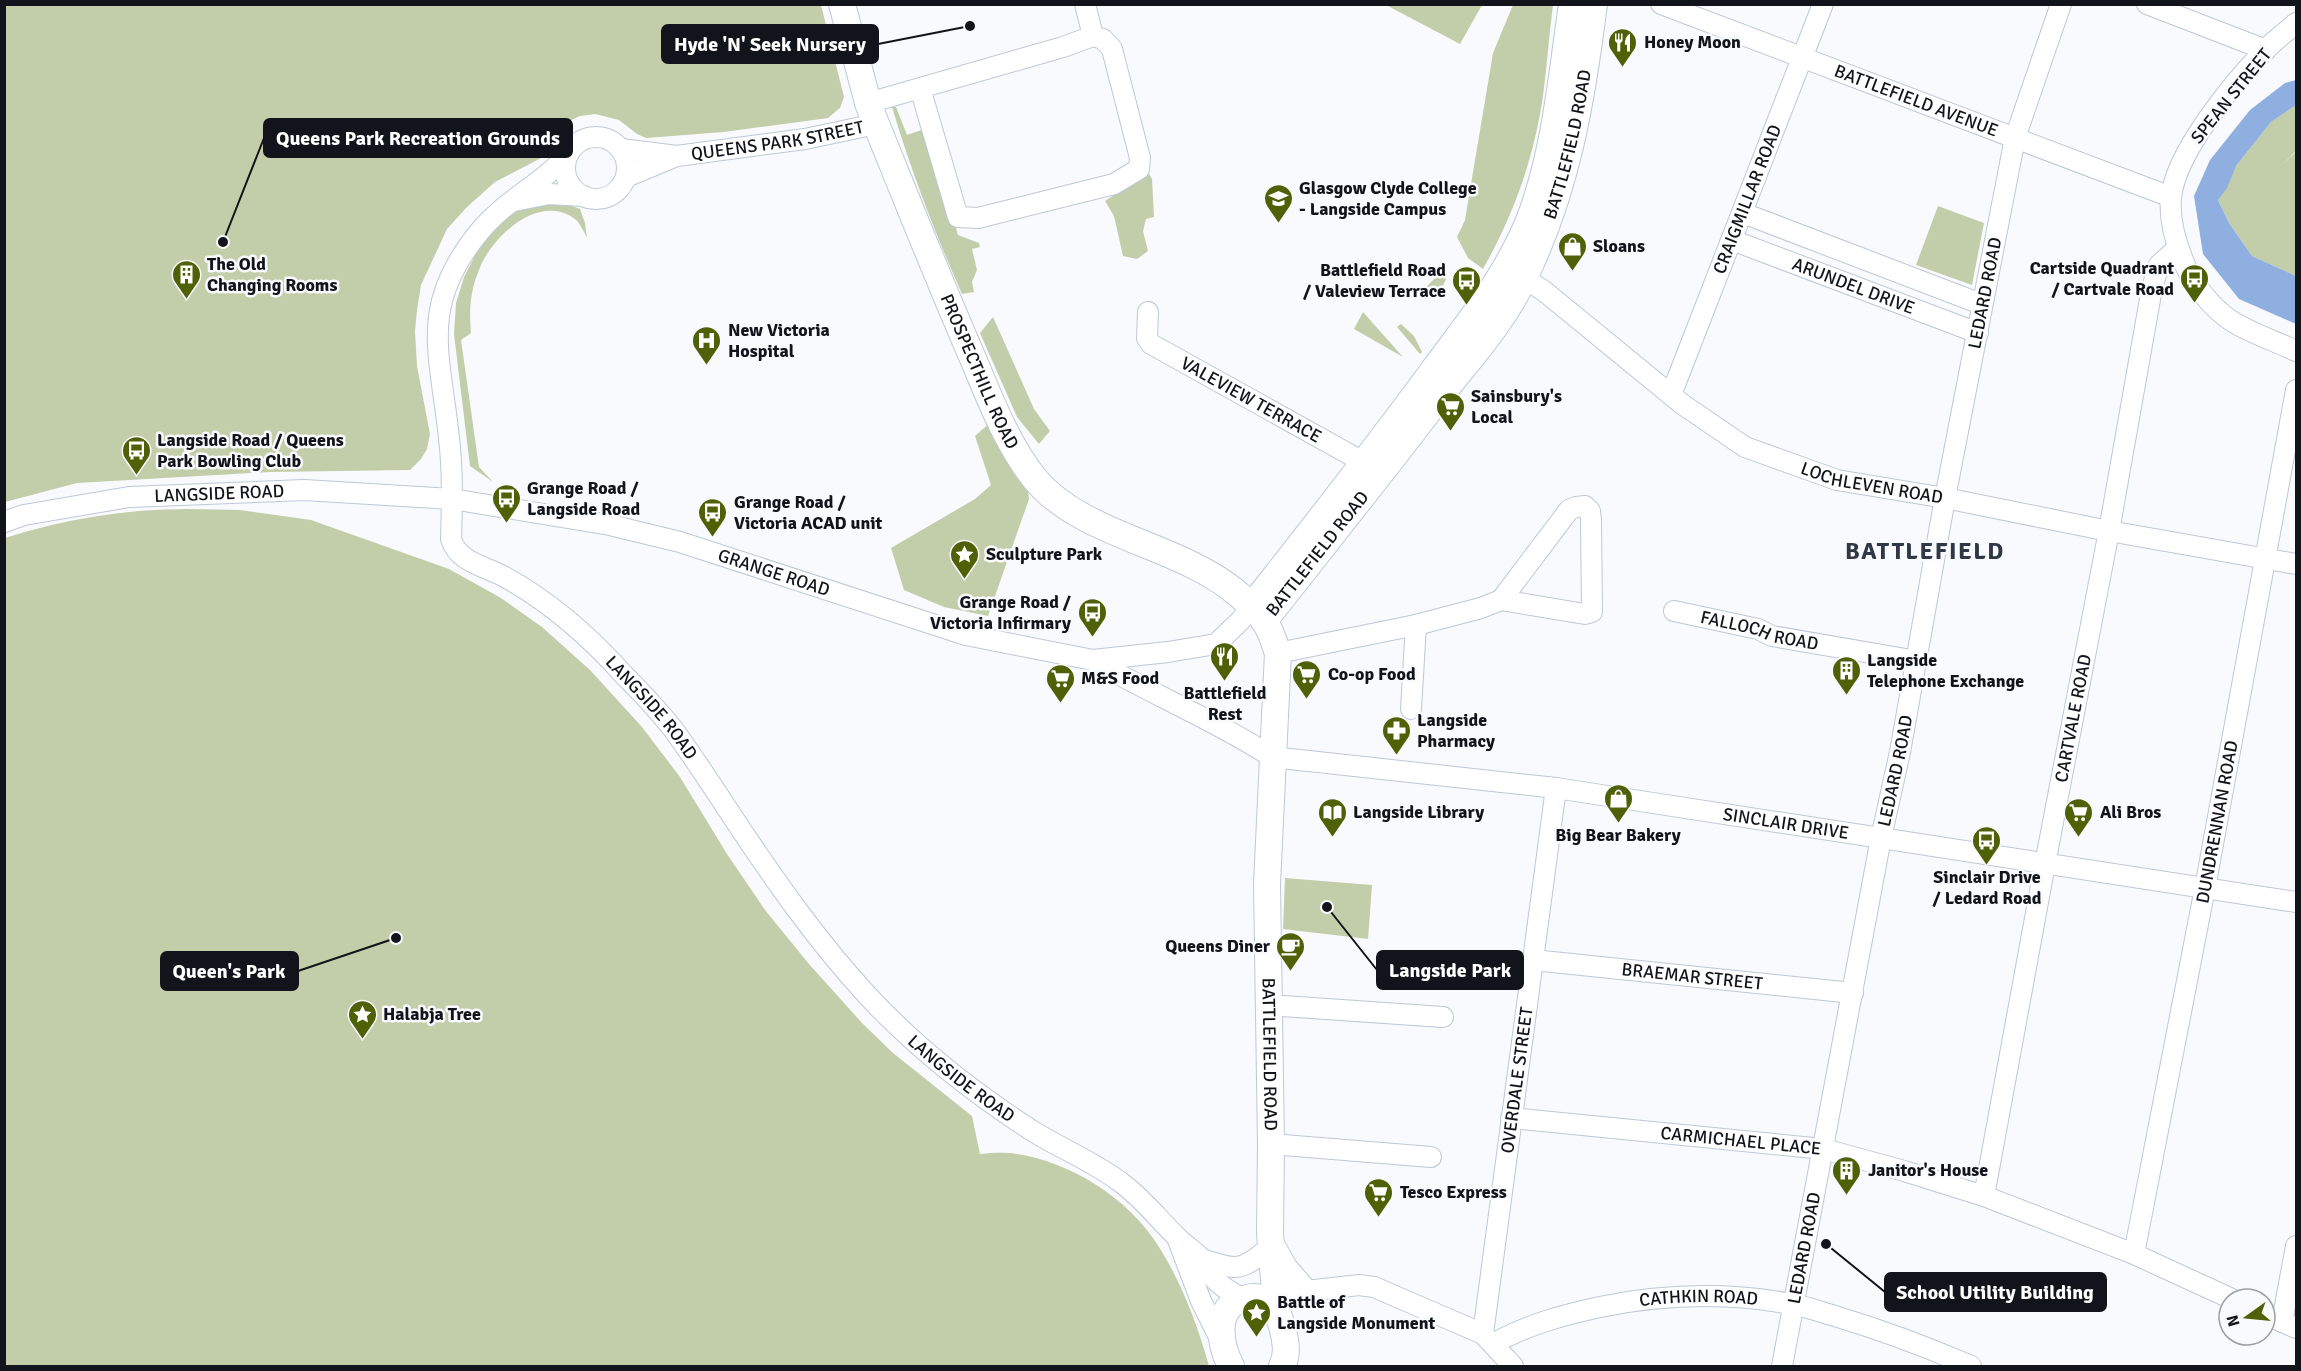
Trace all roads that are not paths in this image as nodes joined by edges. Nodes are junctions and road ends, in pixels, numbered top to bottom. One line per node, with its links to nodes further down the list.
1 (842, 4): 14 (main road, PROSPECTHILL ROAD)
2 (1085, 4): 10 (street)
3 (1572, 4): 26 (main road, BATTLEFIELD ROAD)
4 (1594, 4): 26 (main road, BATTLEFIELD ROAD)
5 (1661, 4): 12 (street, BATTLEFIELD AVENUE)
6 (1823, 4): 12 (street, CRAIGMILLAR ROAD)
7 (2061, 4): 15 (street, LEDARD ROAD)
8 (2147, 4): 11 (street)
9 (2296, 24): 11 (street, SPEAN STREET)
10 (1093, 36): 13 (street, QUEENS PARK STREET); 13 (street)
11 (2266, 50): 21 (street, SPEAN STREET)
12 (1802, 57): 15 (street, BATTLEFIELD AVENUE); 23 (street, CRAIGMILLAR ROAD)
13 (920, 88): 14 (street, QUEENS PARK STREET)
14 (872, 113): 18 (street, QUEENS PARK STREET); 42 (main road, PROSPECTHILL ROAD)
15 (2015, 138): 21 (street, BATTLEFIELD AVENUE); 27 (street, LEDARD ROAD)
16 (621, 149): 17 (street); 18 (street, QUEENS PARK STREET); 19 (street)
17 (569, 153): 20 (street); 22 (street)
18 (676, 156): 19 (street, QUEENS PARK STREET)
19 (626, 177): 20 (street)
20 (584, 196): 22 (street)
21 (2171, 196): 25 (street, SPEAN STREET)
22 (514, 201): 35 (street)
23 (1743, 213): 24 (street, CRAIGMILLAR ROAD); 27 (street, ARUNDEL DRIVE)
24 (1732, 240): 29 (street, ARUNDEL DRIVE); 32 (street, CRAIGMILLAR ROAD)
25 (2178, 248): 30 (street, SPEAN STREET); 37 (street, CARTVALE ROAD)
26 (1514, 274): 32 (street, LOCHLEVEN ROAD); 33 (main road, BATTLEFIELD ROAD)
27 (1982, 304): 29 (street, LEDARD ROAD)
28 (1148, 312): 33 (street, VALEVIEW TERRACE)
29 (1978, 333): 34 (street, LEDARD ROAD)
30 (2296, 351)
31 (2296, 390): 38 (street, DUNDRENNAN ROAD)
32 (1671, 394): 34 (street, LOCHLEVEN ROAD)
33 (1373, 467): 42 (main road, BATTLEFIELD ROAD)
34 (1945, 498): 37 (street, LOCHLEVEN ROAD); 46 (street, LEDARD ROAD)
35 (452, 499): 36 (street, LANGSIDE ROAD); 45 (street, GRANGE ROAD); 63 (street, LANGSIDE ROAD)
36 (4, 522)
37 (2109, 531): 38 (street, LOCHLEVEN ROAD); 51 (street, CARTVALE ROAD)
38 (2267, 558): 39 (street, LOCHLEVEN ROAD); 52 (street, DUNDRENNAN ROAD)
39 (2296, 564)
40 (1501, 600): 40 (street); 43 (street)
41 (1674, 611): 46 (street, FALLOCH ROAD)
42 (1258, 613): 44 (main road, BATTLEFIELD ROAD); 45 (street, GRANGE ROAD)
43 (1416, 624): 44 (street); 47 (street)
44 (1278, 653): 48 (main road, BATTLEFIELD ROAD)
45 (1093, 660): 48 (street, GRANGE ROAD)
46 (1917, 661): 50 (street, LEDARD ROAD)
47 (1411, 709)
48 (1272, 758): 49 (street, SINCLAIR DRIVE); 56 (main road, BATTLEFIELD ROAD)
49 (1556, 788): 50 (street, SINCLAIR DRIVE); 54 (street, OVERDALE STREET)
50 (1881, 838): 51 (street, SINCLAIR DRIVE); 55 (street, LEDARD ROAD)
51 (2045, 864): 52 (street, SINCLAIR DRIVE); 62 (street, CARTVALE ROAD)
52 (2205, 888): 53 (street, SINCLAIR DRIVE); 66 (street, DUNDRENNAN ROAD)
53 (2296, 902)
54 (1533, 960): 55 (street, BRAEMAR STREET); 58 (street, OVERDALE STREET)
55 (1853, 993): 60 (street, LEDARD ROAD)
56 (1268, 1005): 57 (street); 59 (main road, BATTLEFIELD ROAD)
57 (1443, 1017)
58 (1511, 1118): 60 (street, CARMICHAEL PLACE); 73 (street, OVERDALE STREET)
59 (1271, 1144): 61 (street); 64 (main road, BATTLEFIELD ROAD)
60 (1824, 1149): 62 (street, CARMICHAEL PLACE); 71 (street, LEDARD ROAD)
61 (1431, 1156)
62 (1984, 1196): 66 (street, CARMICHAEL PLACE)
63 (1177, 1238): 67 (street, LANGSIDE ROAD); 74 (street, LANGSIDE ROAD)
64 (1268, 1243): 67 (street); 68 (street); 70 (main road, BATTLEFIELD ROAD)
65 (2296, 1246): 72 (street)
66 (2134, 1254): 69 (street, CARMICHAEL PLACE)
67 (1202, 1259): 70 (street, LANGSIDE ROAD)
68 (1308, 1291): 70 (street); 73 (street)
69 (2217, 1292)
70 (1260, 1300): 74 (main road); 75 (main road)
71 (1794, 1304): 73 (street, CATHKIN ROAD); 77 (street, LEDARD ROAD); 78 (street, CATHKIN ROAD)
72 (2281, 1321)
73 (1488, 1339): 76 (street)
74 (1227, 1356)
75 (1282, 1366)
76 (1513, 1366)
77 (1782, 1366)
78 (1971, 1366)

